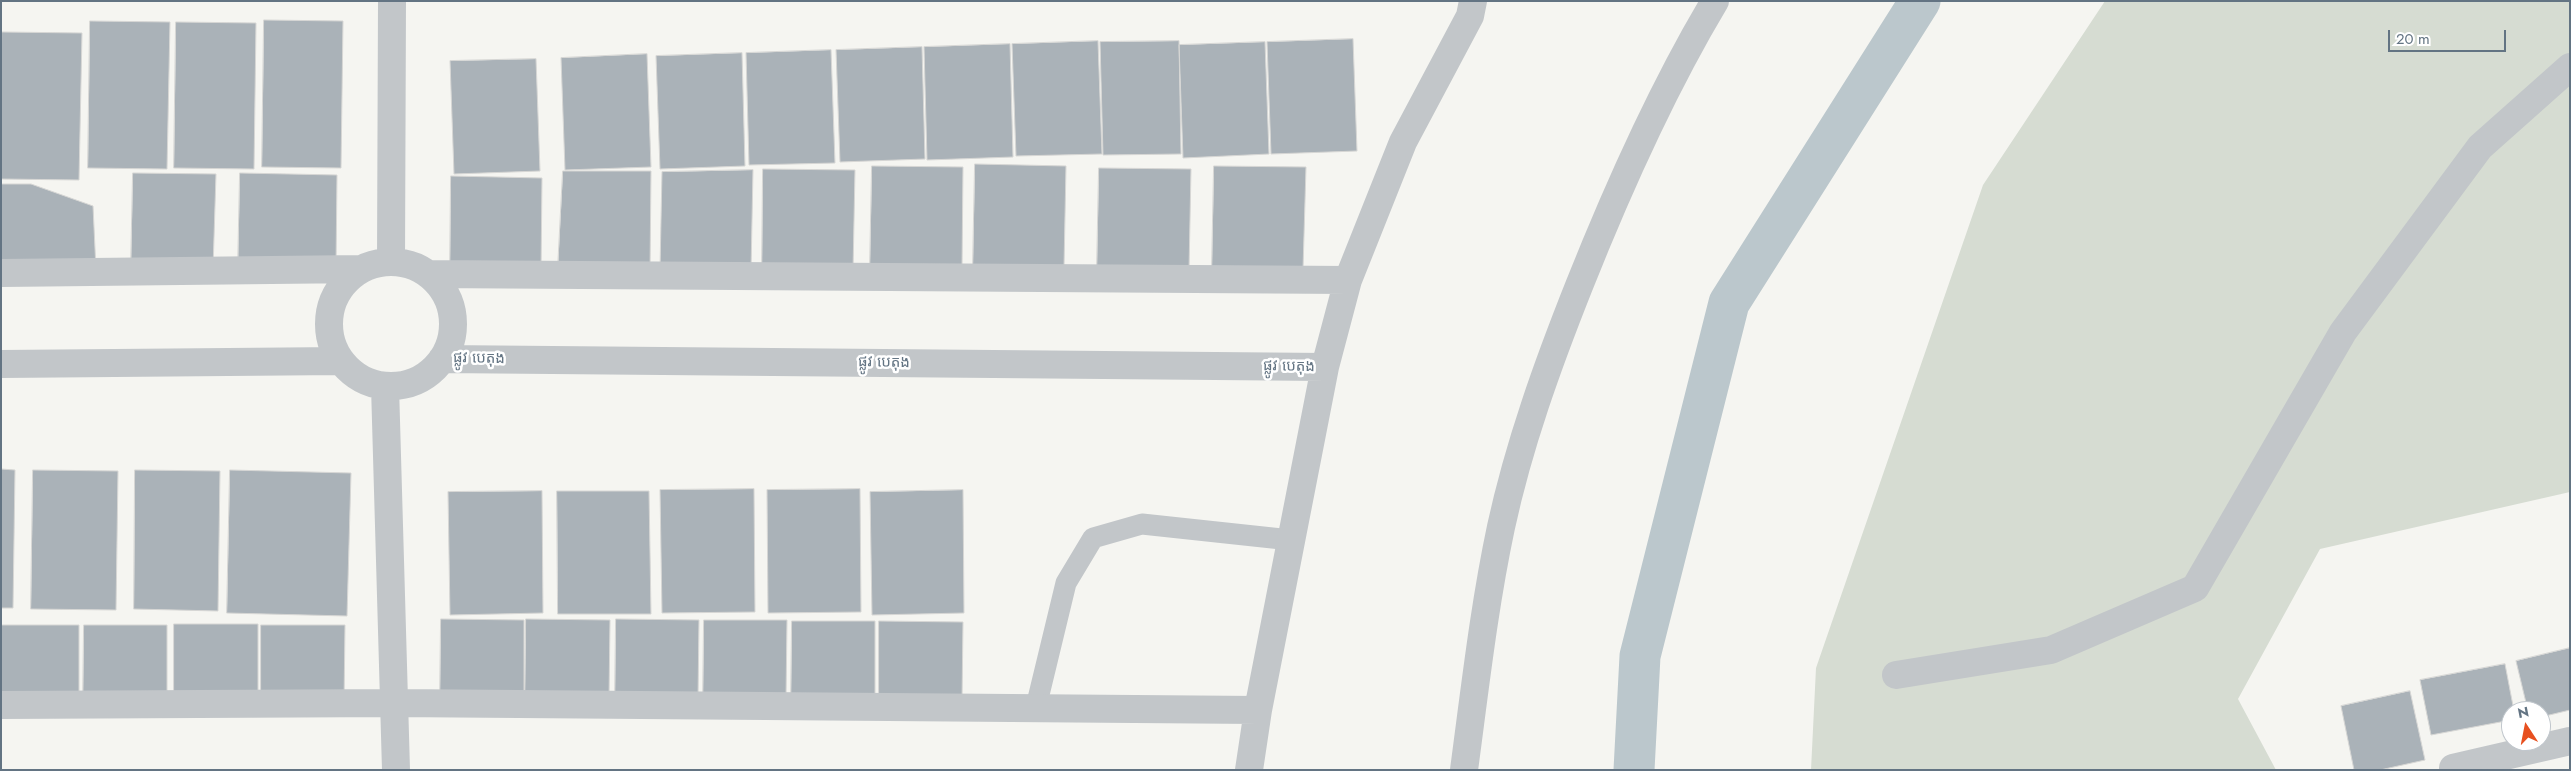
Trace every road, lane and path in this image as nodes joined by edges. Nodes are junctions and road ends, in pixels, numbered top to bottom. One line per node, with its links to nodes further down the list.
1 (392, 1): 5 (street)
2 (1473, 1): 9 (street)
3 (1714, 1): 25 (street)
4 (2570, 67): 16 (street)
5 (391, 261): 6 (street); 8 (street)
6 (361, 269): 7 (street); 11 (street)
7 (1, 273)
8 (429, 274): 9 (street); 10 (street)
9 (1348, 280): 13 (street)
10 (442, 359): 13 (street, ផ្លូវ បេតុង); 14 (street)
11 (341, 361): 12 (street); 14 (street)
12 (1, 364)
13 (1325, 367): 15 (street)
14 (385, 386): 17 (street)
15 (1291, 540): 19 (lane); 20 (street)
16 (1896, 674)
17 (395, 703): 18 (street); 19 (street); 23 (street)
18 (1, 705)
19 (1036, 707): 20 (street)
20 (1258, 710): 24 (street)
21 (2570, 741): 22 (street)
22 (2453, 768)
23 (396, 770)
24 (1249, 770)
25 (1464, 770)

